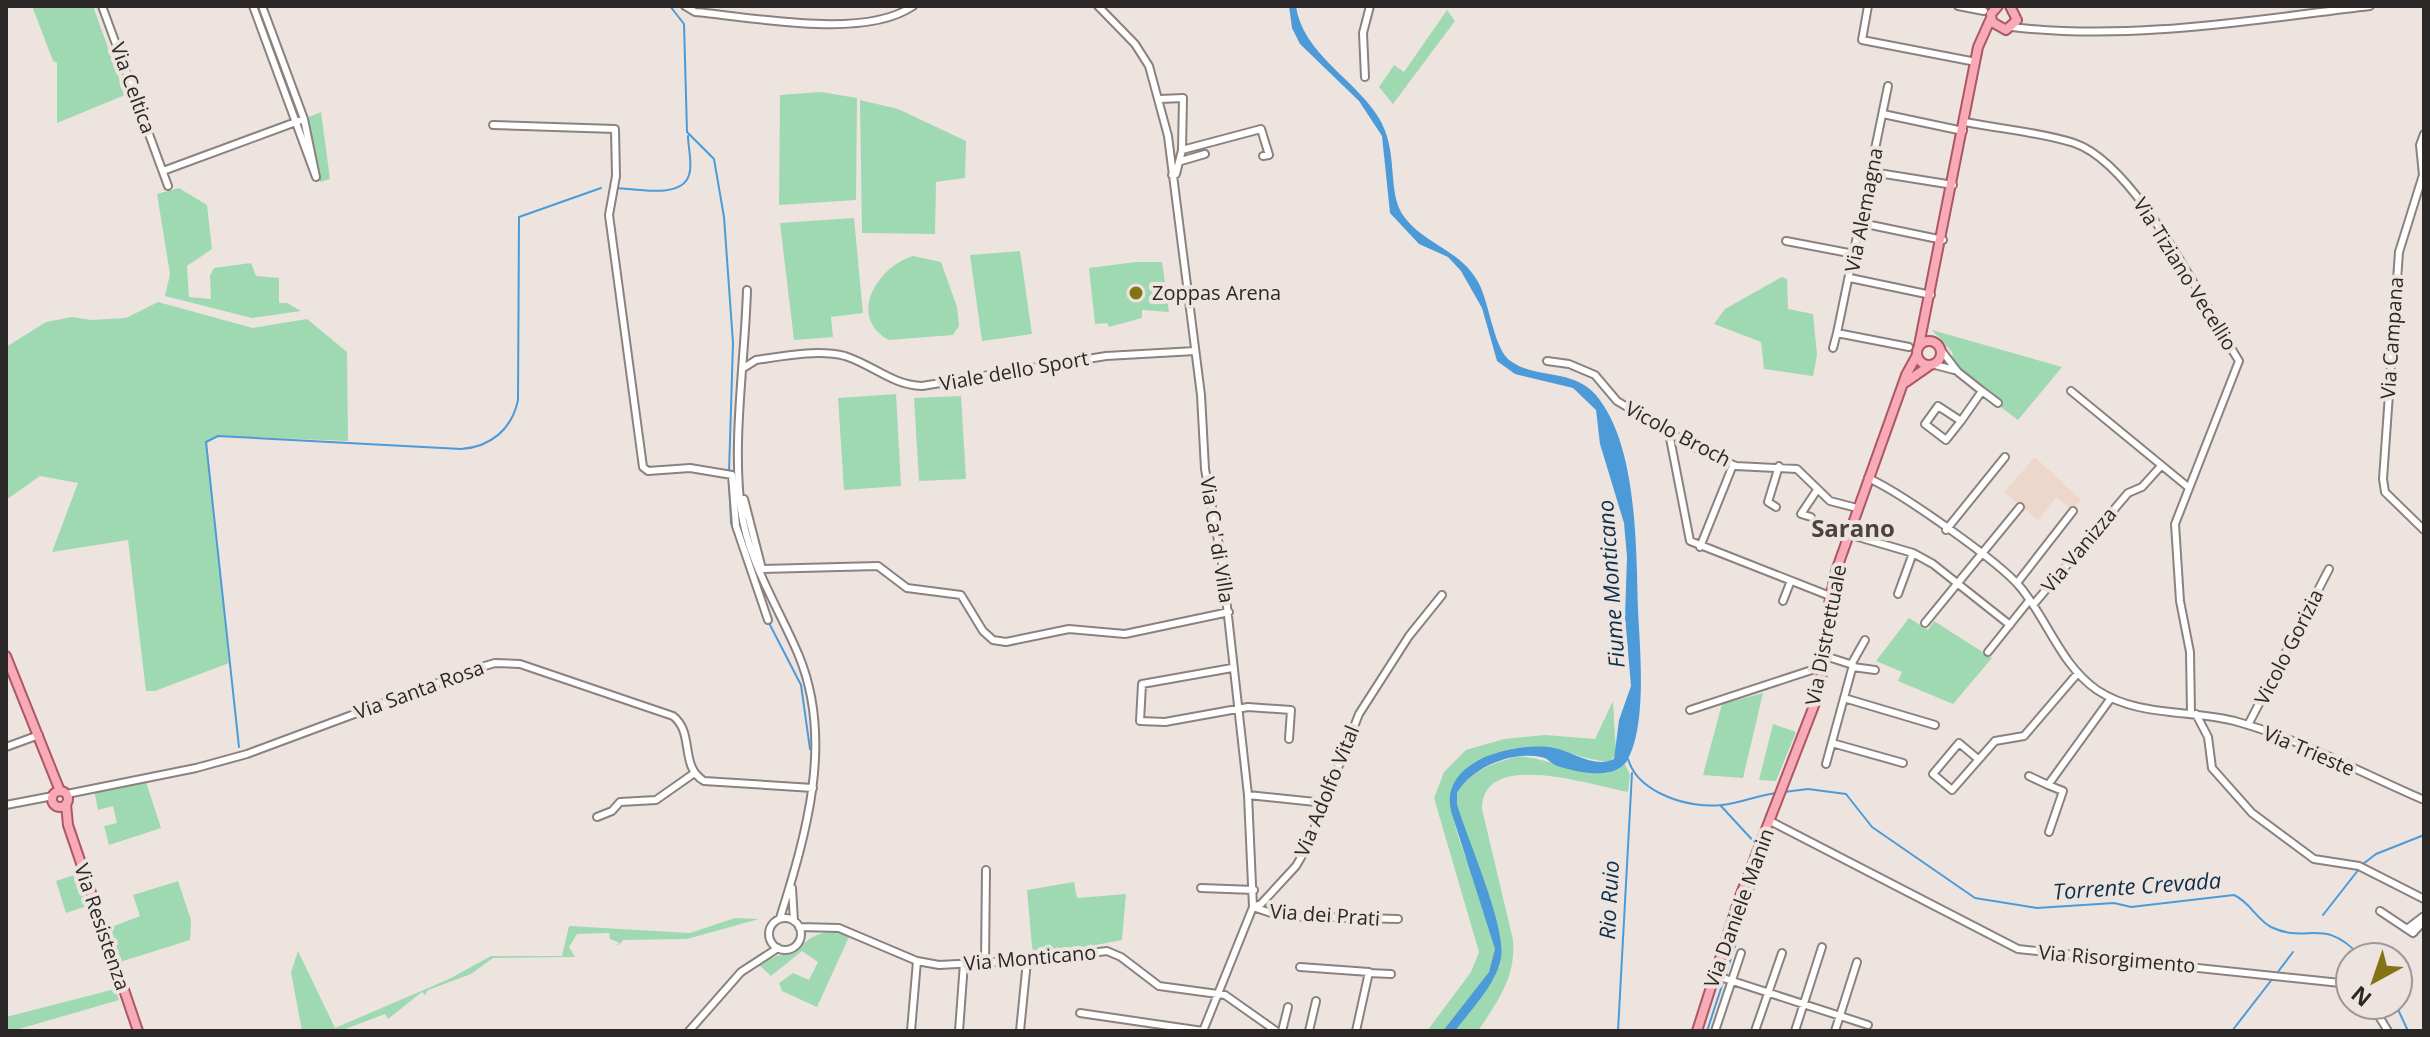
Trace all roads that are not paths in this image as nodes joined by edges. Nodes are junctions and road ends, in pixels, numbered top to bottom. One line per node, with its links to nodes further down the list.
1 (102, 6): 33 (street, Via Celtica)
2 (253, 6): 17 (street)
3 (262, 6): 16 (street)
4 (685, 6): 5 (street)
5 (913, 6)
6 (1098, 6): 23 (street, Via Ca' di Villa)
7 (1370, 6): 21 (street)
8 (1868, 6): 20 (street)
9 (1958, 6): 13 (street)
10 (1997, 6): 13 (street); 15 (main road)
11 (2010, 6): 14 (main road)
12 (2370, 6): 19 (street)
13 (1984, 11): 15 (street)
14 (2017, 16): 18 (main road); 19 (street)
15 (1991, 18): 18 (main road); 20 (main road)
16 (270, 25): 17 (street); 25 (street)
17 (262, 28): 25 (street)
18 (2007, 29): 19 (street); 20 (main road)
19 (2033, 30)
20 (1976, 60): 27 (main road)
21 (1365, 77)
22 (1888, 86): 24 (street, Via Alemagna)
23 (1160, 99): 29 (street); 35 (street, Via Ca' di Villa)
24 (1883, 114): 27 (street); 34 (street, Via Alemagna)
25 (300, 120): 33 (street); 36 (street)
26 (493, 125): 75 (street)
27 (1964, 126): 37 (main road); 68 (street, Via Tiziano Vecellio)
28 (2424, 134): 77 (street, Via Campana)
29 (1182, 150): 31 (street); 32 (street)
30 (1205, 154): 32 (street)
31 (1267, 158)
32 (1181, 161): 35 (street)
33 (163, 171): 38 (street, Via Celtica)
34 (1872, 172): 37 (street); 39 (street, Via Alemagna)
35 (1172, 175): 52 (street, Via Ca' di Villa)
36 (317, 179)
37 (1953, 185): 40 (main road)
38 (168, 186)
39 (1861, 223): 40 (street); 42 (street, Via Alemagna)
40 (1943, 240): 45 (main road)
41 (1786, 241): 42 (street)
42 (1854, 254): 43 (street, Via Alemagna)
43 (1850, 278): 45 (street); 47 (street, Via Alemagna)
44 (747, 290): 55 (street)
45 (1931, 295): 46 (main road)
46 (1925, 317): 48 (main road); 50 (main road, Via Distrettuale)
47 (1837, 333): 49 (street, Via Alemagna); 50 (street)
48 (1931, 341): 50 (main road); 51 (main road)
49 (1833, 348)
50 (1918, 350): 54 (main road); 59 (main road, Via Distrettuale)
51 (1941, 350): 54 (main road); 56 (street)
52 (1195, 351): 55 (street, Viale dello Sport); 92 (street, Via Ca' di Villa)
53 (1547, 361): 62 (street, Vicolo Broch)
54 (1932, 365): 56 (street); 59 (main road)
55 (745, 367): 75 (street)
56 (1958, 372): 57 (street)
57 (1982, 391): 60 (street); 61 (street)
58 (2071, 391): 66 (street)
59 (1899, 393): 67 (main road, Via Distrettuale)
60 (1998, 403)
61 (1961, 421): 61 (street)
62 (1669, 433): 64 (street, Vicolo Broch); 79 (street)
63 (2005, 457): 76 (street)
64 (1733, 465): 65 (street, Vicolo Broch); 79 (street)
65 (1779, 466): 69 (street, Vicolo Broch); 70 (street)
66 (2161, 466): 68 (street); 91 (street, Via Vanizza)
67 (1868, 478): 72 (main road, Via Distrettuale); 76 (street, Via Vanizza)
68 (2188, 487): 108 (street, Via Tiziano Vecellio)
69 (1817, 490): 72 (street, Vicolo Broch); 74 (street)
70 (1776, 507)
71 (2020, 507): 81 (street)
72 (1857, 508): 78 (main road, Via Distrettuale)
73 (2073, 511): 86 (street, Via Vanizza)
74 (1811, 517)
75 (743, 525): 82 (street); 93 (street)
76 (1946, 530): 81 (street, Via Vanizza)
77 (2424, 530)
78 (1848, 534): 80 (street); 89 (main road, Via Distrettuale)
79 (1700, 547): 84 (street)
80 (1913, 553): 85 (street); 87 (street)
81 (1981, 554): 85 (street); 86 (street, Via Vanizza)
82 (761, 569): 92 (street); 122 (street)
83 (2329, 569): 110 (street, Vicolo Gorizia)
84 (1790, 583): 89 (street); 90 (street)
85 (1957, 583): 94 (street); 95 (street)
86 (2017, 583): 91 (street, Via Vanizza)
87 (1898, 594)
88 (1442, 595): 126 (street, Via Adolfo Vital)
89 (1830, 596): 99 (main road, Via Distrettuale)
90 (1783, 601)
91 (2030, 603): 95 (street); 103 (street, Via Vanizza)
92 (1229, 612): 101 (street, Via Ca' di Villa)
93 (768, 620)
94 (1925, 623)
95 (2010, 625): 97 (street)
96 (1865, 640): 100 (street)
97 (1988, 652)
98 (6, 656): 111 (main road, Via Resistenza)
99 (1825, 660): 100 (street); 107 (street); 121 (main road, Via Distrettuale)
100 (1852, 665): 102 (street); 104 (street)
101 (1232, 668): 106 (street, Via Ca' di Villa); 106 (street)
102 (1875, 670)
103 (2078, 673): 105 (street, Via Vanizza); 115 (street)
104 (1844, 698): 109 (street); 113 (street)
105 (2111, 698): 108 (street, Via Vanizza); 120 (street)
106 (1238, 708): 112 (street); 123 (street, Via Ca' di Villa)
107 (1690, 710)
108 (2194, 714): 110 (street, Via Trieste); 135 (street, Via Tiziano Vecellio)
109 (1935, 725)
110 (2248, 725): 125 (street, Via Trieste)
111 (39, 735): 114 (street); 124 (main road, Via Resistenza)
112 (1289, 739)
113 (1832, 743): 116 (street); 117 (street)
114 (6, 747)
115 (1978, 759): 115 (street)
116 (1903, 763)
117 (1826, 764)
118 (693, 774): 122 (street); 124 (street, Via Santa Rosa); 128 (street)
119 (2029, 776): 120 (street)
120 (2048, 785): 130 (street)
121 (1783, 786): 129 (main road, Via Daniele Manin)
122 (813, 788): 132 (street)
123 (1248, 795): 126 (street); 134 (street, Via Ca' di Villa)
124 (60, 796): 127 (street, Via Santa Rosa); 171 (main road, Via Resistenza)
125 (2424, 800)
126 (1325, 803): 137 (street, Via Adolfo Vital)
127 (6, 805)
128 (597, 817)
129 (1770, 821): 160 (main road, Via Daniele Manin); 162 (street, Via Risorgimento)
130 (2049, 832)
131 (986, 870): 156 (street)
132 (792, 878): 136 (street); 138 (street)
133 (1201, 888): 134 (street)
134 (1254, 890): 137 (street, Via Ca' di Villa)
135 (2424, 899)
136 (785, 902): 138 (street); 140 (street)
137 (1253, 907): 142 (street, Via dei Prati); 164 (street, Via Adolfo Vital)
138 (792, 911): 143 (street)
139 (2380, 911): 141 (street)
140 (780, 918): 143 (street); 146 (street)
141 (2424, 918)
142 (1398, 919)
143 (796, 924): 144 (street, Via Monticano); 145 (street)
144 (816, 929): 145 (street); 152 (street, Via Monticano)
145 (799, 940): 148 (street)
146 (770, 941): 148 (street); 151 (street)
147 (1822, 947): 166 (street)
148 (778, 948): 151 (street)
149 (1741, 953): 161 (street)
150 (1782, 953): 163 (street)
151 (758, 959): 172 (street)
152 (917, 961): 155 (street, Via Monticano); 173 (street)
153 (1027, 961): 156 (street, Via Monticano); 164 (street, Via Monticano); 175 (street)
154 (1857, 962): 169 (street)
155 (964, 963): 156 (street, Via Monticano); 174 (street)
156 (985, 963)
157 (1300, 967): 158 (street)
158 (1368, 973): 159 (street); 180 (street)
159 (1391, 974)
160 (1716, 976): 161 (street); 181 (main road, Via Daniele Manin)
161 (1730, 980): 163 (street); 182 (street)
162 (2334, 982)
163 (1768, 992): 166 (street); 183 (street)
164 (1219, 993): 176 (street, Via Adolfo Vital); 177 (street, Via Monticano)
165 (1316, 1001): 179 (street)
166 (1804, 1005): 169 (street); 184 (street)
167 (1288, 1007): 178 (street)
168 (1080, 1013): 176 (street)
169 (1840, 1016): 170 (street); 185 (street)
170 (1868, 1025)
171 (138, 1031)
172 (689, 1031)
173 (911, 1031)
174 (959, 1031)
175 (1020, 1031)
176 (1203, 1031)
177 (1276, 1031)
178 (1282, 1031)
179 (1309, 1031)
180 (1356, 1031)
181 (1697, 1031)
182 (1715, 1031)
183 (1755, 1031)
184 (1795, 1031)
185 (1835, 1031)

